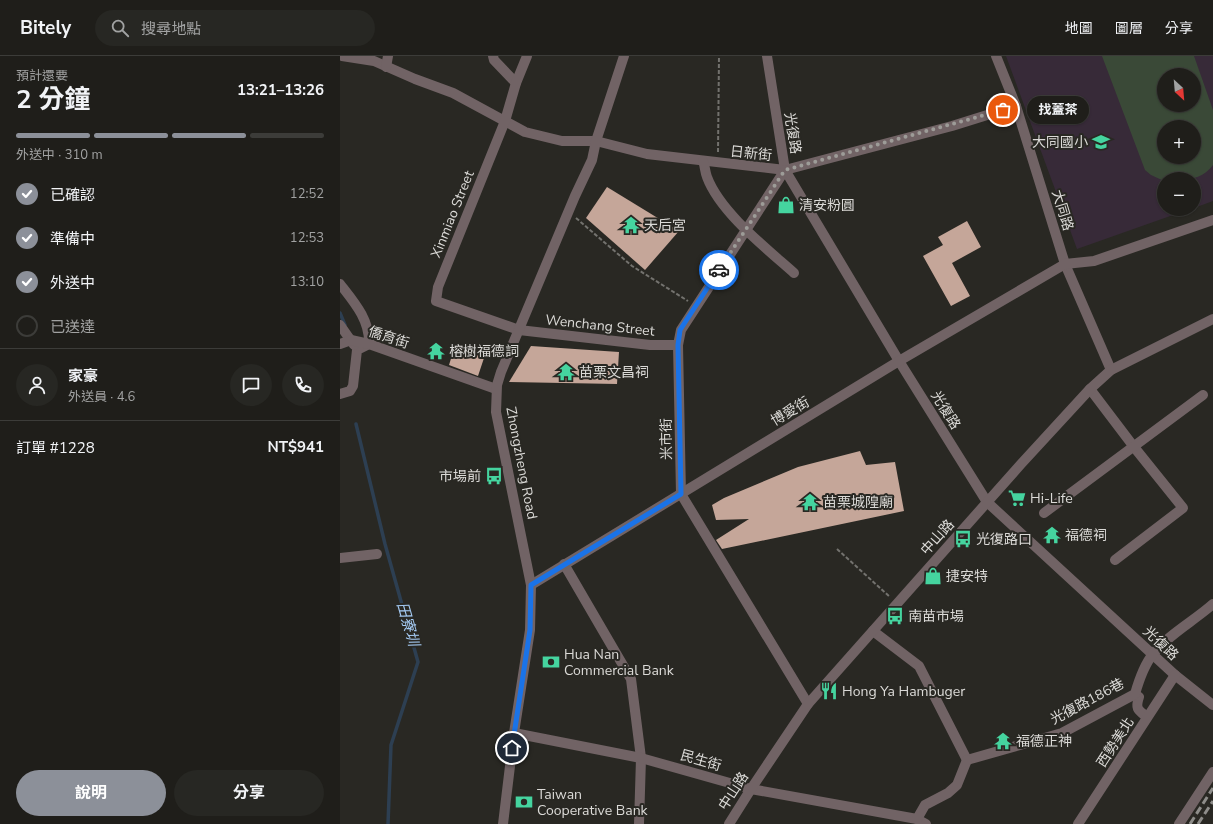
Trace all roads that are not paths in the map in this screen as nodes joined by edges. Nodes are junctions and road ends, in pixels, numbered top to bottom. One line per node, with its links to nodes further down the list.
1 (342, 56): 8 (street, 日新街)
2 (388, 56): 8 (street)
3 (493, 56): 9 (street)
4 (528, 56): 9 (street, Xinmiao Street)
5 (624, 56): 12 (street, Zhongzheng Road)
6 (767, 56): 14 (street, 光復路)
7 (996, 56): 10 (street, 大同路)
8 (386, 67): 11 (street, 日新街)
9 (516, 84): 11 (street, Xinmiao Street)
10 (1016, 106): 14 (street, 日新街); 17 (street, 大同路)
11 (505, 121): 12 (street, 日新街); 22 (street, Xinmiao Street)
12 (596, 141): 13 (street, 日新街); 22 (street, Zhongzheng Road)
13 (704, 161): 14 (street, 日新街); 16 (street)
14 (785, 170): 16 (street, 米市街); 28 (street, 光復路)
15 (1213, 220): 17 (street)
16 (745, 230): 18 (street); 26 (street, 米市街)
17 (1065, 264): 28 (street, 博愛街); 29 (street, 大同路)
18 (794, 273)
19 (340, 284): 25 (street)
20 (1212, 323): 29 (street, 中山路)
21 (340, 325): 23 (street)
22 (520, 330): 26 (street, Wenchang Street); 30 (street, Zhongzheng Road)
23 (351, 340): 24 (street, 僑育街); 25 (street, 僑育街); 27 (street)
24 (340, 344)
25 (369, 344): 27 (street); 30 (street, 僑育街)
26 (678, 345): 35 (street, 米市街)
27 (357, 350): 32 (street)
28 (899, 361): 35 (street, 博愛街); 36 (street, 光復路)
29 (1111, 370): 31 (street, 中山路)
30 (496, 389): 42 (street, Zhongzheng Road)
31 (1090, 389): 34 (street); 36 (street, 中山路)
32 (340, 394)
33 (1203, 395): 34 (street)
34 (1134, 447): 37 (street); 40 (street)
35 (681, 494): 41 (street, 博愛街); 48 (street)
36 (987, 502): 44 (street, 中山路); 45 (street, 光復路)
37 (1044, 513)
38 (377, 554): 39 (street)
39 (340, 558)
40 (1115, 560)
41 (564, 564): 42 (street, 博愛街); 52 (street)
42 (531, 585): 51 (street, Zhongzheng Road)
43 (1213, 604): 45 (street)
44 (873, 631): 48 (street, 中山路); 53 (street)
45 (1152, 654): 46 (street, 光復路); 47 (street, 光復路186巷)
46 (1175, 675): 49 (street, 光復路); 50 (street, 西勢美北)
47 (1135, 694): 50 (street); 53 (street, 光復路186巷)
48 (808, 704): 55 (street, 中山路)
49 (1213, 705)
50 (1148, 717): 60 (street, 西勢美北)
51 (514, 733): 52 (street, 民生街); 57 (street, Zhongzheng Road)
52 (641, 758): 55 (street, 民生街); 58 (street)
53 (967, 760): 56 (street)
54 (1213, 772): 61 (street)
55 (751, 789): 56 (street, 民生街); 59 (street, 中山路)
56 (922, 822)
57 (503, 824)
58 (639, 824)
59 (729, 824)
60 (1078, 824)
61 (1179, 824)

